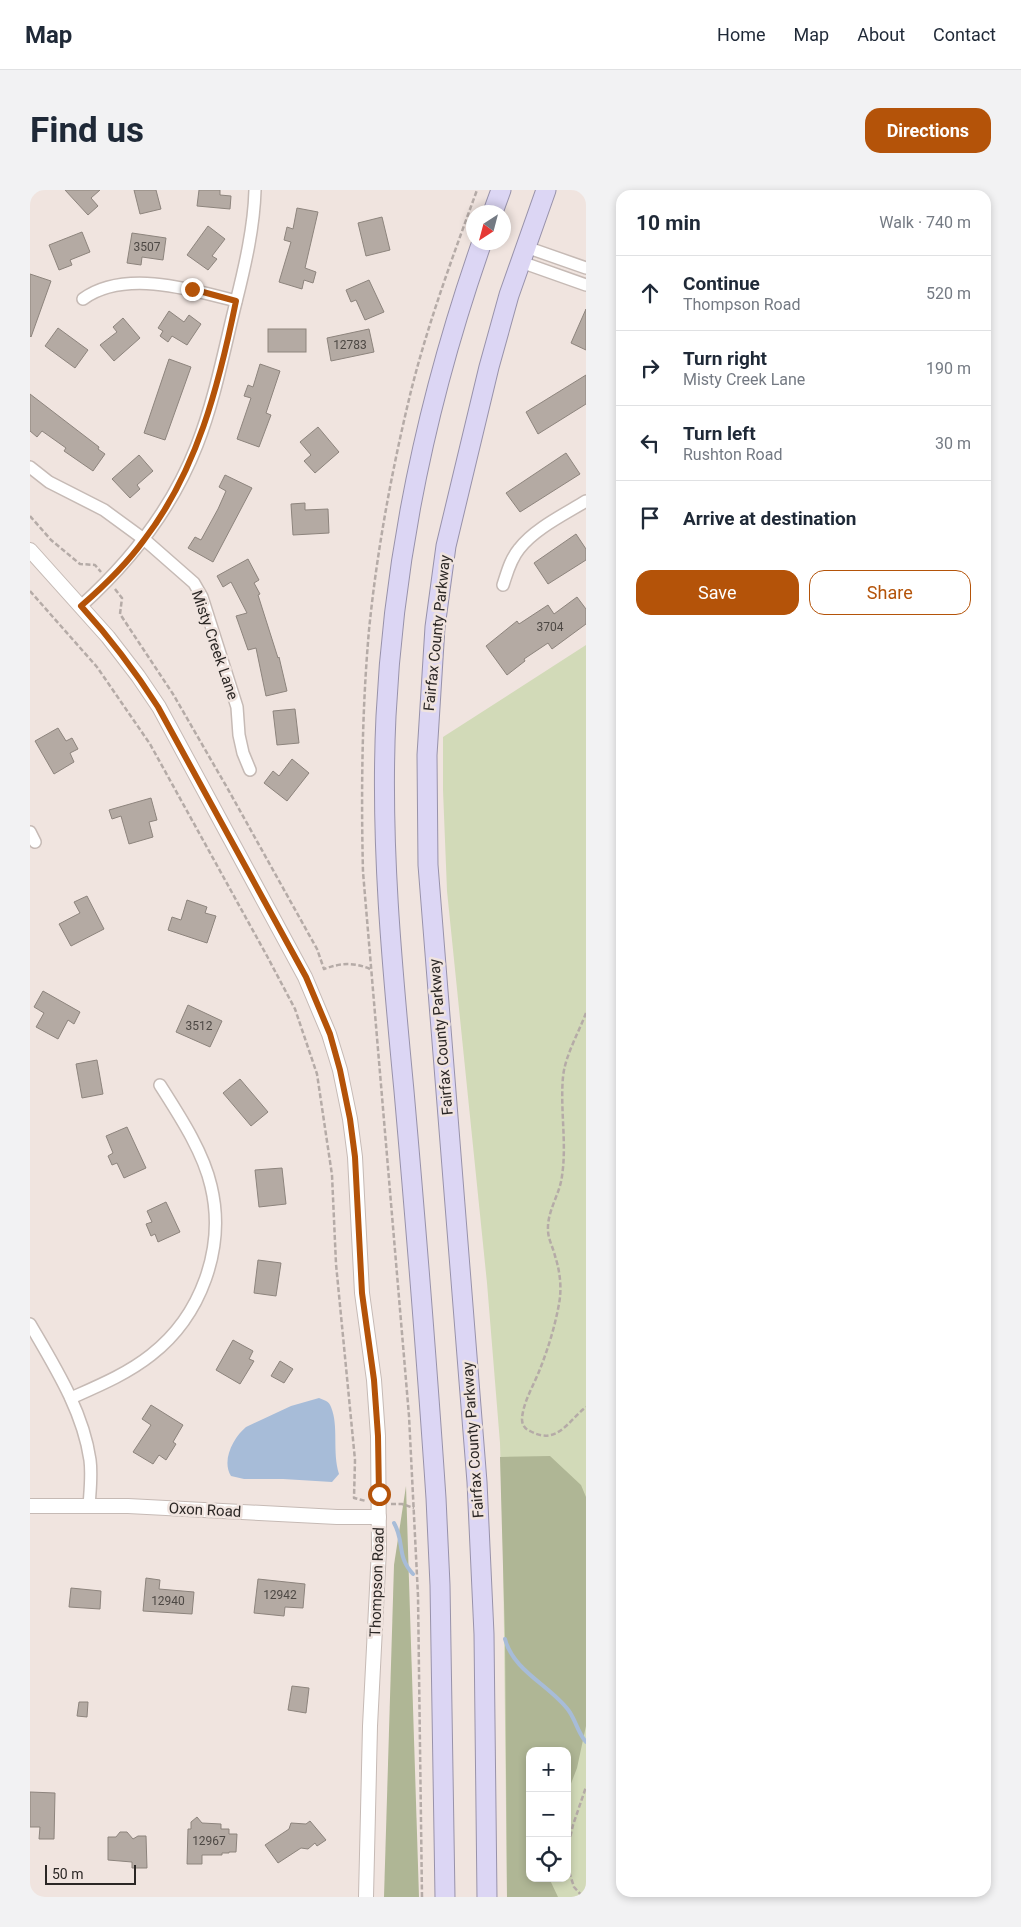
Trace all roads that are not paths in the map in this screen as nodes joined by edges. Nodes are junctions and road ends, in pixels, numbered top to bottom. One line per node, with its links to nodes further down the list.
1 (255, 190): 10 (street)
2 (501, 190): 4 (highway)
3 (546, 190): 6 (highway, Fairfax County Parkway)
4 (496, 205)
5 (479, 250): 25 (highway)
6 (524, 254): 7 (street); 8 (street); 26 (highway, Fairfax County Parkway)
7 (586, 268)
8 (586, 284)
9 (83, 299): 10 (street)
10 (236, 301): 13 (street)
11 (30, 467): 13 (street, Misty Creek Lane)
12 (586, 501): 15 (street)
13 (145, 540): 16 (street); 17 (street, Misty Creek Lane)
14 (30, 550): 16 (street, Thompson Road)
15 (503, 586)
16 (81, 606): 23 (street, Thompson Road)
17 (250, 770)
18 (160, 1085): 20 (street)
19 (30, 1324): 20 (street)
20 (71, 1398): 22 (street)
21 (30, 1506): 22 (street, Oxon Road)
22 (89, 1506): 23 (street, Oxon Road)
23 (379, 1517): 24 (street, Thompson Road)
24 (366, 1897)
25 (445, 1897)
26 (487, 1897)

